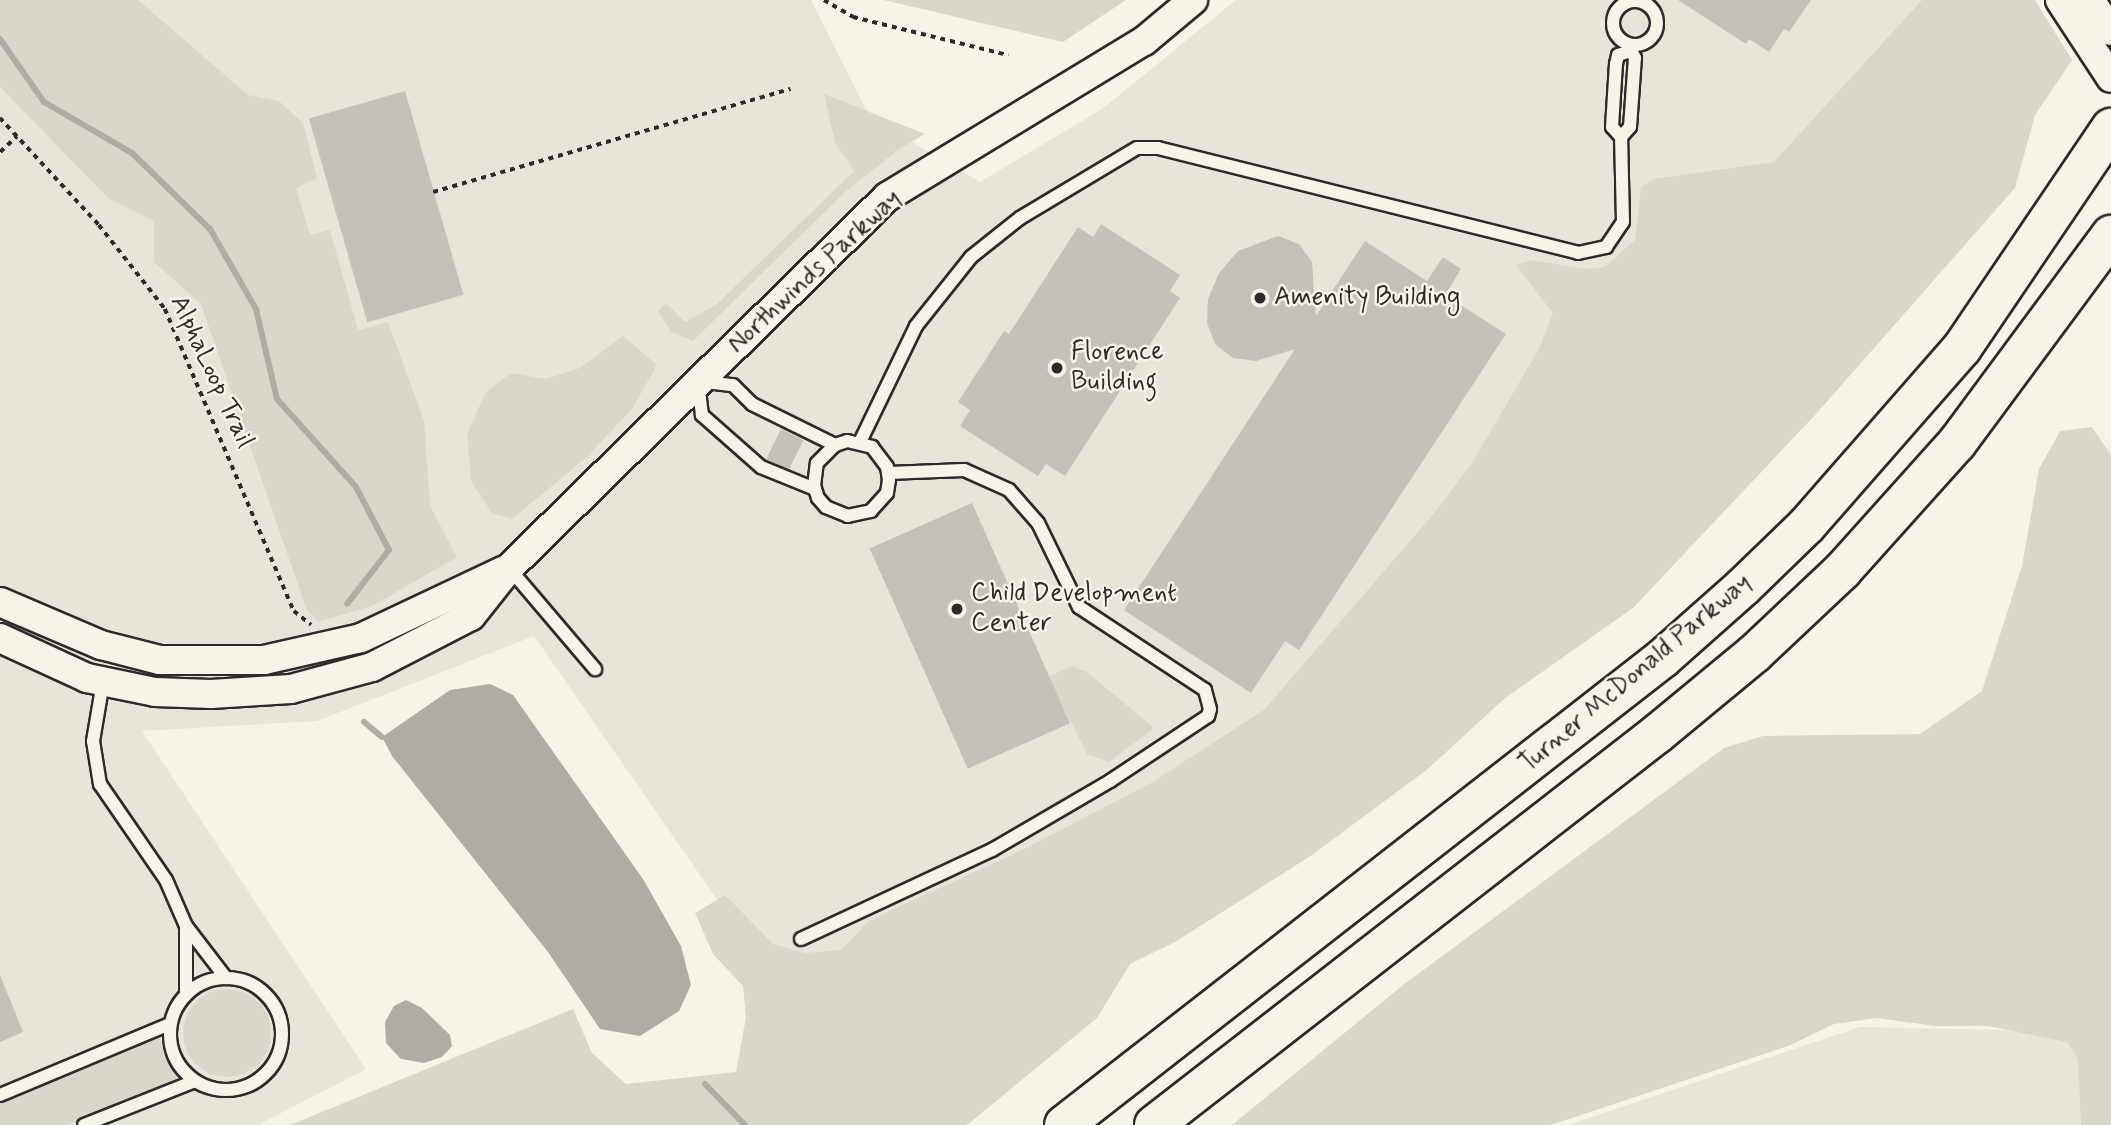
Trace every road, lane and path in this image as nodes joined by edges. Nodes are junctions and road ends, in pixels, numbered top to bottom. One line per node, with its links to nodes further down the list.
1 (824, 0): 6 (path)
2 (1193, 0): 16 (street, Northwinds Parkway)
3 (2060, 0): 4 (street)
4 (2086, 9): 5 (street); 7 (street)
5 (2111, 31)
6 (1008, 55)
7 (2111, 78)
8 (790, 89): 14 (path)
9 (0, 118): 11 (path, AlphaLoop Trail)
10 (2111, 128): 35 (highway, Turner McDonald Parkway)
11 (17, 136): 13 (path); 23 (path, AlphaLoop Trail)
12 (1621, 137): 12 (lane); 17 (lane)
13 (0, 152)
14 (433, 192)
15 (2111, 235): 36 (highway)
16 (698, 382): 18 (lane); 20 (lane); 21 (street, Northwinds Parkway)
17 (860, 442): 18 (lane); 19 (lane)
18 (835, 444): 20 (lane)
19 (888, 473): 20 (lane); 28 (lane)
20 (815, 489)
21 (509, 568): 22 (street, Northwinds Parkway); 25 (lane); 26 (street, Northwinds Parkway)
22 (0, 602)
23 (321, 633)
24 (0, 638): 26 (street, Northwinds Parkway)
25 (595, 669)
26 (103, 682): 27 (lane)
27 (186, 926): 29 (lane); 30 (lane)
28 (802, 939)
29 (226, 978): 30 (lane); 32 (lane)
30 (186, 994): 31 (lane)
31 (170, 1024): 32 (lane); 33 (lane)
32 (195, 1081): 34 (lane)
33 (0, 1094)
34 (85, 1125)
35 (1064, 1125)
36 (1154, 1125)

